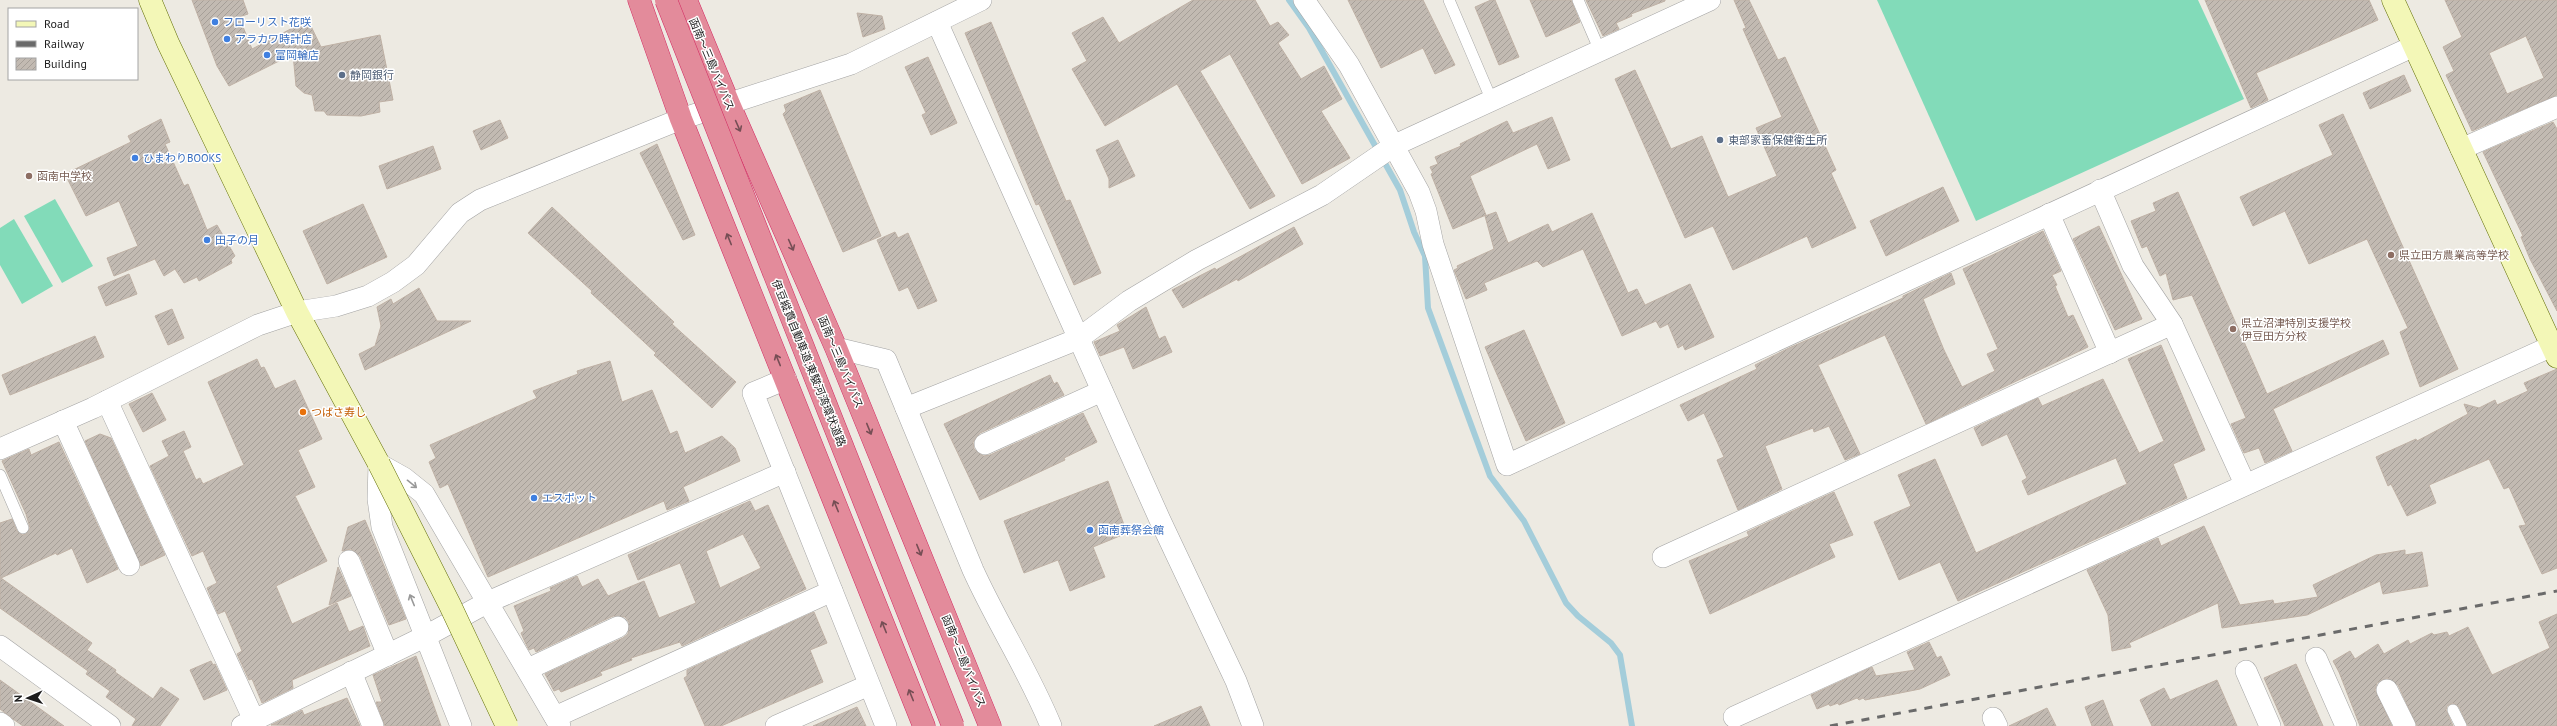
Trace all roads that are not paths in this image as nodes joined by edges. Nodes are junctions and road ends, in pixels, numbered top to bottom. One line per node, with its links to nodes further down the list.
1 (150, 0): 22 (street)
2 (639, 0): 17 (highway)
3 (666, 0): 68 (highway, 伊豆縦貫自動車道;東駿河湾環状道路, bridge)
4 (686, 0): 15 (highway, 函南～三島バイパス)
5 (981, 0): 11 (street)
6 (1304, 0): 18 (street)
7 (1449, 0): 14 (lane)
8 (1578, 0): 13 (lane)
9 (2393, 0): 12 (street)
10 (1698, 3): 13 (street)
11 (937, 22): 15 (street); 24 (street)
12 (2414, 46): 19 (street); 20 (street)
13 (1600, 50): 14 (street)
14 (1492, 101): 18 (street)
15 (728, 104): 17 (street); 25 (highway, 函南～三島バイパス, one-way to 25)
16 (2557, 107): 19 (street)
17 (681, 119): 22 (street); 28 (highway, one-way to 17)
18 (1395, 145): 21 (street); 24 (street)
19 (2461, 149): 26 (street)
20 (2100, 190): 21 (street); 23 (street)
21 (2049, 214): 27 (street)
22 (297, 312): 30 (street); 35 (street)
23 (2172, 324): 27 (street); 38 (street)
24 (1078, 339): 29 (street); 31 (street)
25 (836, 348): 31 (street); 69 (highway, 函南～三島バイパス, one-way to 69)
26 (2555, 351): 38 (street)
27 (2110, 352): 40 (street)
28 (786, 380): 36 (street); 67 (highway, one-way to 28)
29 (1102, 391): 33 (street); 71 (street)
30 (107, 401): 32 (street); 59 (street)
31 (906, 408): 70 (street)
32 (63, 421): 34 (street); 42 (street)
33 (985, 444)
34 (0, 449)
35 (379, 464): 44 (street, one-way to 44); 46 (street, one-way to 35); 64 (street, bridge)
36 (785, 472): 43 (street); 44 (street)
37 (0, 475): 39 (lane)
38 (2245, 484): 56 (street)
39 (23, 528)
40 (1663, 557)
41 (349, 561): 48 (street)
42 (129, 565)
43 (832, 591): 53 (street); 57 (street)
44 (488, 602): 46 (street); 50 (street)
45 (618, 627): 50 (street)
46 (426, 636): 48 (street); 63 (street)
47 (0, 646): 61 (street)
48 (388, 655): 52 (street)
49 (2316, 658): 73 (street)
50 (528, 669): 57 (street)
51 (2246, 671): 72 (street)
52 (352, 672): 59 (street); 62 (street)
53 (869, 685): 65 (street); 66 (street)
54 (2387, 690): 74 (street)
55 (2453, 710): 75 (lane)
56 (1734, 717)
57 (558, 722)
58 (0, 723): 60 (street)
59 (248, 723)
60 (4, 726)
61 (110, 726)
62 (373, 726)
63 (461, 726)
64 (506, 726)
65 (776, 726)
66 (886, 726)
67 (924, 726)
68 (953, 726)
69 (990, 726)
70 (1051, 726)
71 (1253, 726)
72 (2270, 726)
73 (2346, 726)
74 (2405, 726)
75 (2461, 726)

